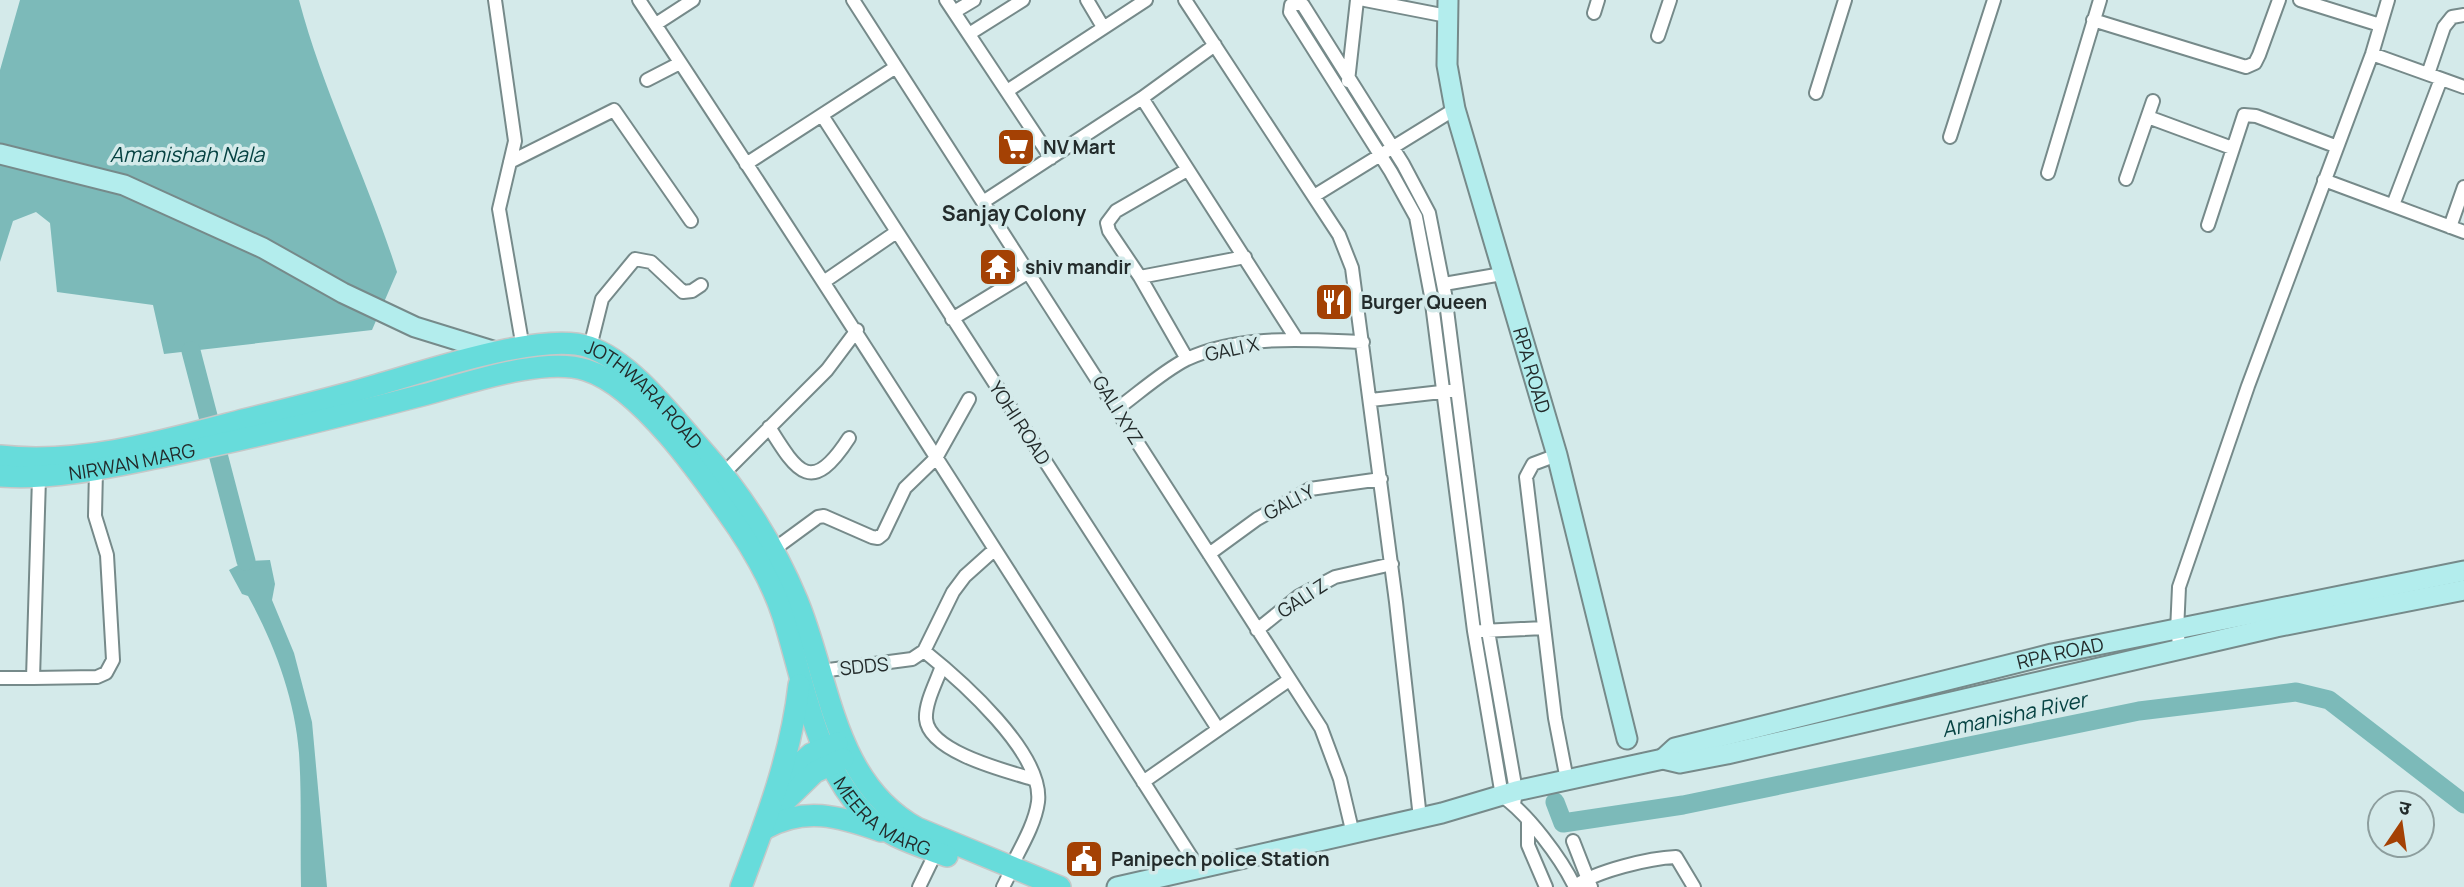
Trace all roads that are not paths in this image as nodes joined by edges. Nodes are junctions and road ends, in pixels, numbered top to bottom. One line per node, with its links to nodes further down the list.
1 (495, 0): 54 (street)
2 (639, 0): 26 (street)
3 (693, 0): 26 (street)
4 (853, 0): 34 (street, GALI XYZ)
5 (946, 0): 22 (street)
6 (974, 0): 22 (street)
7 (1023, 0): 29 (street)
8 (1087, 0): 28 (street)
9 (1146, 0): 28 (street)
10 (1185, 0): 31 (street)
11 (1357, 0): 37 (street)
12 (1365, 0): 21 (street)
13 (1598, 0): 23 (street)
14 (1670, 0): 30 (street)
15 (1845, 0): 40 (street)
16 (1994, 0): 47 (street)
17 (2100, 0): 25 (street)
18 (2279, 0): 25 (street)
19 (2300, 0): 27 (street)
20 (2388, 0): 27 (street)
21 (1447, 8): 44 (street, RPA ROAD)
22 (954, 12): 29 (street)
23 (1594, 13)
24 (2464, 15): 35 (street)
25 (2094, 20): 57 (street)
26 (656, 24): 33 (street)
27 (2380, 25): 32 (street)
28 (1103, 27): 39 (street)
29 (969, 34): 39 (street)
30 (1658, 36)
31 (1215, 45): 41 (street); 61 (street)
32 (2372, 54): 35 (street); 48 (street)
33 (680, 62): 36 (street); 55 (street)
34 (896, 67): 45 (street); 62 (street, GALI XYZ)
35 (2434, 77): 38 (street); 63 (street)
36 (647, 80)
37 (1348, 80): 42 (street); 42 (street); 49 (street)
38 (2464, 87)
39 (1007, 91): 53 (street)
40 (1816, 93)
41 (1142, 98): 53 (street); 56 (street)
42 (1343, 99): 52 (street)
43 (2153, 101): 46 (street)
44 (1455, 108): 49 (street); 73 (street, RPA ROAD)
45 (823, 117): 55 (street); 69 (street, YOHI ROAD)
46 (2148, 117): 50 (street); 58 (street)
47 (1950, 137)
48 (2335, 146): 50 (street); 59 (street)
49 (1390, 147): 52 (street); 67 (street)
50 (2232, 148): 65 (street)
51 (0, 154): 84 (street)
52 (1378, 155): 61 (street); 70 (street)
53 (1051, 158): 62 (street)
54 (510, 162): 64 (street); 83 (street)
55 (746, 164): 75 (street)
56 (1187, 170): 71 (street); 74 (street)
57 (2048, 173)
58 (2126, 179)
59 (2324, 180): 63 (street); 115 (street)
60 (2464, 187): 66 (street)
61 (1314, 196): 81 (street)
62 (983, 202): 72 (street, GALI XYZ)
63 (2393, 205): 66 (street)
64 (691, 221)
65 (2208, 225)
66 (2450, 227): 68 (street)
67 (1434, 231): 70 (street); 76 (street)
68 (2464, 232)
69 (895, 233): 75 (street); 78 (street, YOHI ROAD)
70 (1420, 234): 87 (street)
71 (1245, 257): 74 (street); 80 (street)
72 (1028, 272): 78 (street); 90 (street, GALI XYZ)
73 (1502, 274): 76 (street); 96 (street, RPA ROAD)
74 (1140, 277): 85 (street)
75 (825, 281): 79 (street)
76 (1444, 284): 86 (street)
77 (701, 285): 82 (street)
78 (952, 319): 123 (street, YOHI ROAD)
79 (857, 330): 92 (street); 98 (street)
80 (1297, 340): 81 (street, GALI X); 85 (street, GALI X)
81 (1363, 342): 89 (street)
82 (590, 347): 83 (main road, JOTHWARA ROAD); 101 (main road, JOTHWARA ROAD)
83 (523, 348): 84 (main road, JOTHWARA ROAD)
84 (496, 352): 91 (main road, JOTHWARA ROAD)
85 (1187, 359): 90 (street, GALI X)
86 (1458, 389): 87 (street); 114 (street)
87 (1444, 392): 89 (street); 113 (street)
88 (969, 399): 98 (street)
89 (1371, 400): 104 (street)
90 (1117, 409): 107 (street, GALI XYZ)
91 (254, 427): 95 (main road, NIRWAN MARG); 119 (main road, JOTHWARA ROAD)
92 (769, 427): 93 (street); 101 (street)
93 (849, 438)
94 (0, 442): 99 (main road)
95 (188, 443): 99 (main road); 100 (main road, NIRWAN MARG)
96 (1558, 455): 111 (street); 125 (street, RPA ROAD)
97 (10, 457): 99 (main road)
98 (936, 458): 105 (street); 106 (street)
99 (57, 459)
100 (96, 470): 103 (main road, NIRWAN MARG); 121 (street)
101 (723, 474): 105 (main road, JOTHWARA ROAD)
102 (0, 476): 103 (main road, NIRWAN MARG)
103 (38, 478): 121 (street)
104 (1381, 479): 107 (street, GALI Y); 108 (street)
105 (773, 550): 118 (main road, JOTHWARA ROAD)
106 (994, 550): 116 (street); 128 (street)
107 (1209, 554): 112 (street, GALI XYZ)
108 (1392, 564): 112 (street, GALI Z); 131 (street)
109 (2464, 571): 115 (street, RPA ROAD)
110 (2464, 590): 115 (street)
111 (1544, 628): 114 (street); 127 (street)
112 (1257, 630): 122 (street, GALI XYZ)
113 (1474, 631): 114 (street); 130 (street)
114 (1488, 631): 130 (street)
115 (2179, 640): 125 (street, RPA ROAD)
116 (923, 650): 117 (street); 118 (street, SDDS)
117 (942, 666): 126 (street); 126 (street)
118 (821, 671): 124 (main road, JOTHWARA ROAD)
119 (800, 677): 124 (main road, MEERA MARG); 129 (main road)
120 (0, 678): 121 (street)
121 (33, 678)
122 (1289, 680): 123 (street); 134 (street, GALI XYZ)
123 (1218, 729): 128 (street)
124 (837, 752): 129 (main road); 133 (main road); 135 (main road, MEERA MARG); 139 (main road, MEERA MARG)
125 (1633, 766): 127 (street, RPA ROAD)
126 (1033, 779): 139 (street)
127 (1567, 780): 130 (street, RPA ROAD)
128 (1143, 782): 138 (street)
129 (779, 783): 133 (main road)
130 (1511, 797): 131 (street, RPA ROAD); 132 (street)
131 (1420, 818): 134 (street, RPA ROAD)
132 (1528, 822): 141 (street); 147 (street)
133 (766, 825): 135 (main road); 142 (main road)
134 (1353, 834): 138 (street, RPA ROAD)
135 (896, 836): 137 (main road, MEERA MARG)
136 (1573, 841): 140 (street)
137 (936, 852): 139 (main road, MEERA MARG); 143 (street)
138 (1199, 869): 146 (street, RPA ROAD)
139 (1007, 877): 144 (main road, MEERA MARG); 145 (main road, MEERA MARG)
140 (1595, 882): 141 (street); 148 (street)
141 (1575, 886)
142 (741, 887)
143 (919, 887)
144 (1031, 887)
145 (1060, 887)
146 (1117, 887)
147 (1546, 887)
148 (1694, 887)

